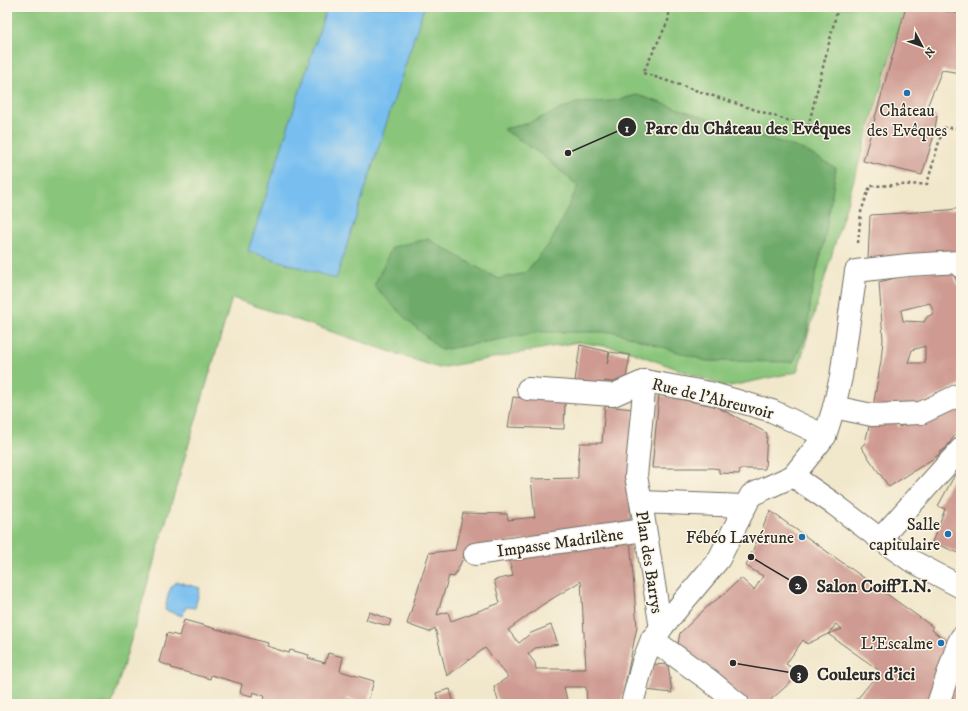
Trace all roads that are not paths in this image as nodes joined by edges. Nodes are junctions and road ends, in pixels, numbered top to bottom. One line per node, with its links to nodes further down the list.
1 (960, 265): 5 (street)
2 (645, 381): 3 (street, Rue de l'Abreuvoir); 6 (street, Rue de l'Abreuvoir); 9 (street)
3 (528, 389)
4 (961, 394): 5 (street)
5 (834, 407): 6 (street)
6 (825, 436): 8 (street)
7 (961, 449): 12 (street)
8 (793, 476): 10 (street, Plan des Barrys); 12 (street)
9 (641, 502): 10 (street, Plan des Barrys); 11 (street, Plan des Barrys)
10 (746, 506): 15 (street, Plan des Barrys)
11 (644, 530): 13 (street, Impasse Madrilène); 15 (street, Plan des Barrys)
12 (880, 539): 14 (street)
13 (475, 554)
14 (961, 587)
15 (656, 634): 17 (street); 18 (street)
16 (961, 638): 19 (street)
17 (632, 704)
18 (738, 704)
19 (938, 704)

